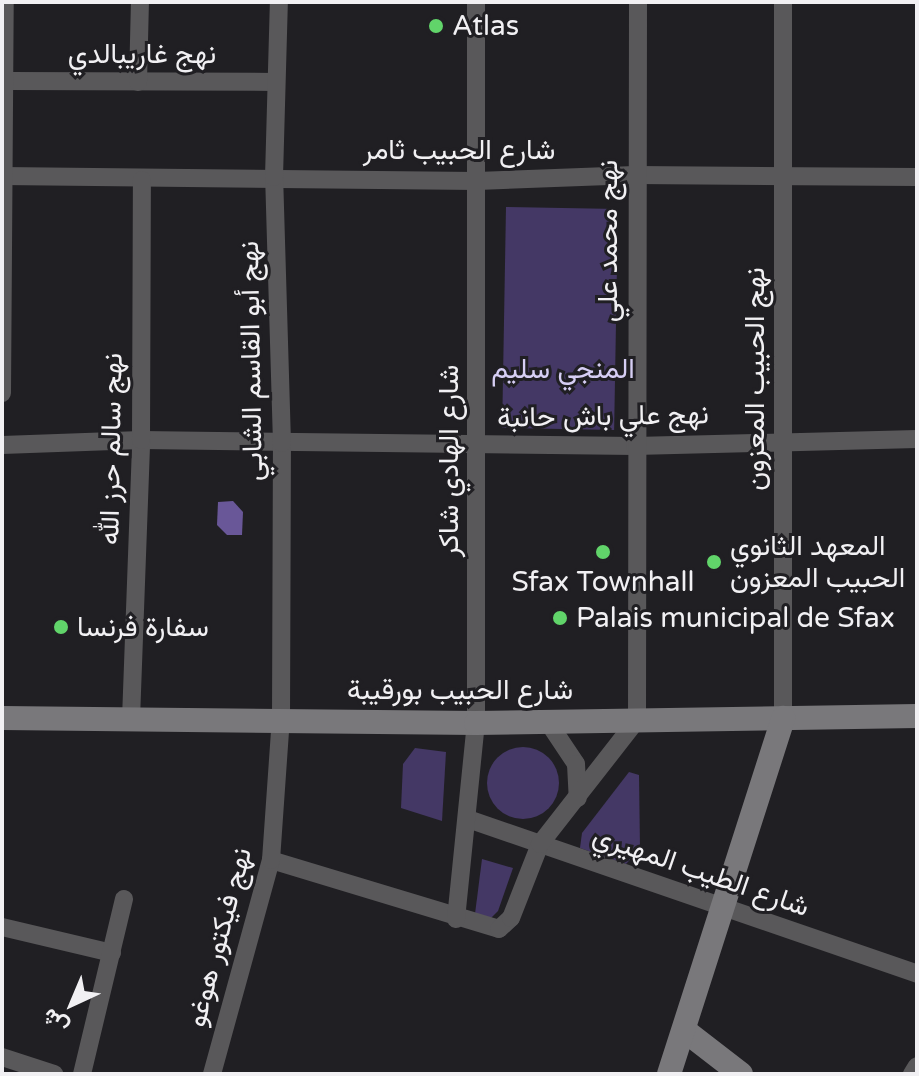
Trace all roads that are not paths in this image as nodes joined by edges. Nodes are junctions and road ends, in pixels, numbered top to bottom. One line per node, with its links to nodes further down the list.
1 (5, 2): 7 (street)
2 (140, 2): 8 (street)
3 (279, 2): 9 (street, نهج أبو القاسم الشابي)
4 (476, 2): 16 (street, شارع الهادي شاكر)
5 (638, 2): 10 (street, نهج محمد علي)
6 (783, 2): 12 (street, نهج الحبيب المعزون)
7 (8, 81): 8 (street, نهج غاريبالدي); 11 (street)
8 (138, 82): 9 (street, نهج غاريبالدي)
9 (275, 82): 13 (street, نهج أبو القاسم الشابي)
10 (635, 175): 12 (street, شارع الحبيب ثامر); 16 (street, شارع الحبيب ثامر); 24 (street, نهج محمد علي)
11 (3, 176): 15 (street, شارع الحبيب ثامر); 17 (street)
12 (785, 176): 14 (street, شارع الحبيب ثامر); 20 (street, نهج الحبيب المعزون)
13 (274, 177): 15 (street, شارع الحبيب ثامر); 16 (street, شارع الحبيب ثامر); 21 (street, نهج أبو القاسم الشابي)
14 (917, 177)
15 (142, 180): 19 (street, نهج سالم حرز الله)
16 (477, 181): 23 (street, شارع الهادي شاكر)
17 (2, 393)
18 (917, 439): 20 (street, نهج علي باش حانبة)
19 (141, 440): 21 (street, نهج علي باش حانبة); 22 (street, نهج علي باش حانبة); 29 (street, نهج سالم حرز الله)
20 (785, 440): 24 (street, نهج علي باش حانبة); 28 (street, نهج الحبيب المعزون)
21 (282, 443): 23 (street, نهج علي باش حانبة); 27 (street, نهج أبو القاسم الشابي)
22 (2, 445)
23 (476, 446): 24 (street, نهج علي باش حانبة); 32 (street, شارع الهادي شاكر)
24 (635, 446): 30 (street, نهج محمد علي)
25 (917, 716): 28 (street, شارع الحبيب بورقيبة)
26 (2, 718): 29 (street, شارع الحبيب بورقيبة)
27 (281, 718): 29 (street, شارع الحبيب بورقيبة); 32 (street, شارع الحبيب بورقيبة); 36 (street, نهج فيكتور هوغو)
28 (783, 718): 30 (street, شارع الحبيب بورقيبة); 38 (street, نهج الحبيب المعزون)
29 (131, 719)
30 (637, 720): 31 (street, شارع الحبيب بورقيبة); 33 (street)
31 (548, 722): 32 (street, شارع الحبيب بورقيبة); 33 (street)
32 (476, 723): 34 (street, شارع الهادي شاكر)
33 (578, 798): 35 (street)
34 (468, 819): 35 (street, شارع الطيب المهيري); 39 (street, شارع الهادي شاكر)
35 (540, 844): 38 (street, شارع الطيب المهيري); 39 (street)
36 (271, 860): 39 (street); 48 (street, نهج فيكتور هوغو)
37 (124, 899): 41 (street)
38 (725, 910): 42 (street, شارع الطيب المهيري); 43 (street, نهج الحبيب المعزون)
39 (456, 919)
40 (2, 927): 41 (street)
41 (112, 953): 47 (street)
42 (917, 974)
43 (684, 1030): 49 (street, نهج الحبيب المعزون); 50 (street)
44 (2, 1057): 46 (street)
45 (917, 1066): 51 (street)
46 (54, 1074)
47 (82, 1074)
48 (212, 1074)
49 (669, 1074)
50 (741, 1074)
51 (912, 1074)

